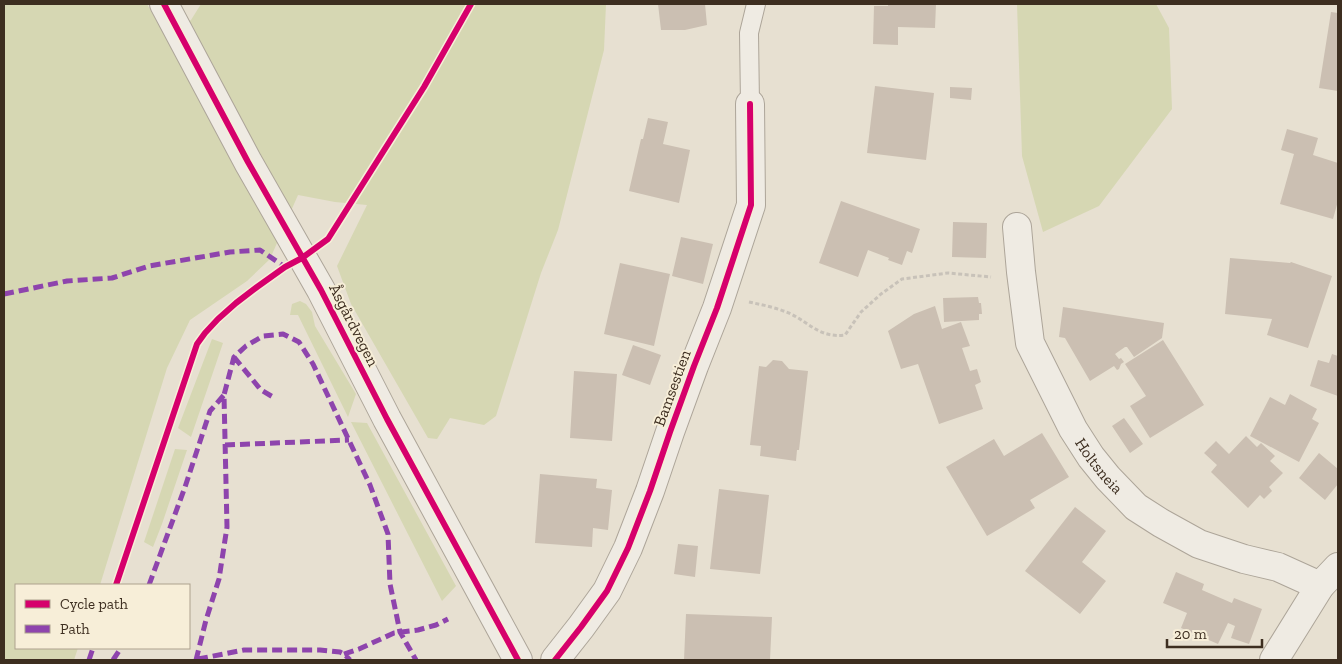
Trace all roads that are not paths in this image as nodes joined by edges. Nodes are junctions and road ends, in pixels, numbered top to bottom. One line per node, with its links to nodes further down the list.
1 (164, 4): 6 (street, Åsgårdvegen)
2 (756, 4): 3 (lane)
3 (750, 104): 7 (street, Bamsestien)
4 (1017, 227): 5 (street, Holtsneia)
5 (1329, 576): 8 (street)
6 (518, 660)
7 (555, 660)
8 (1274, 660)

